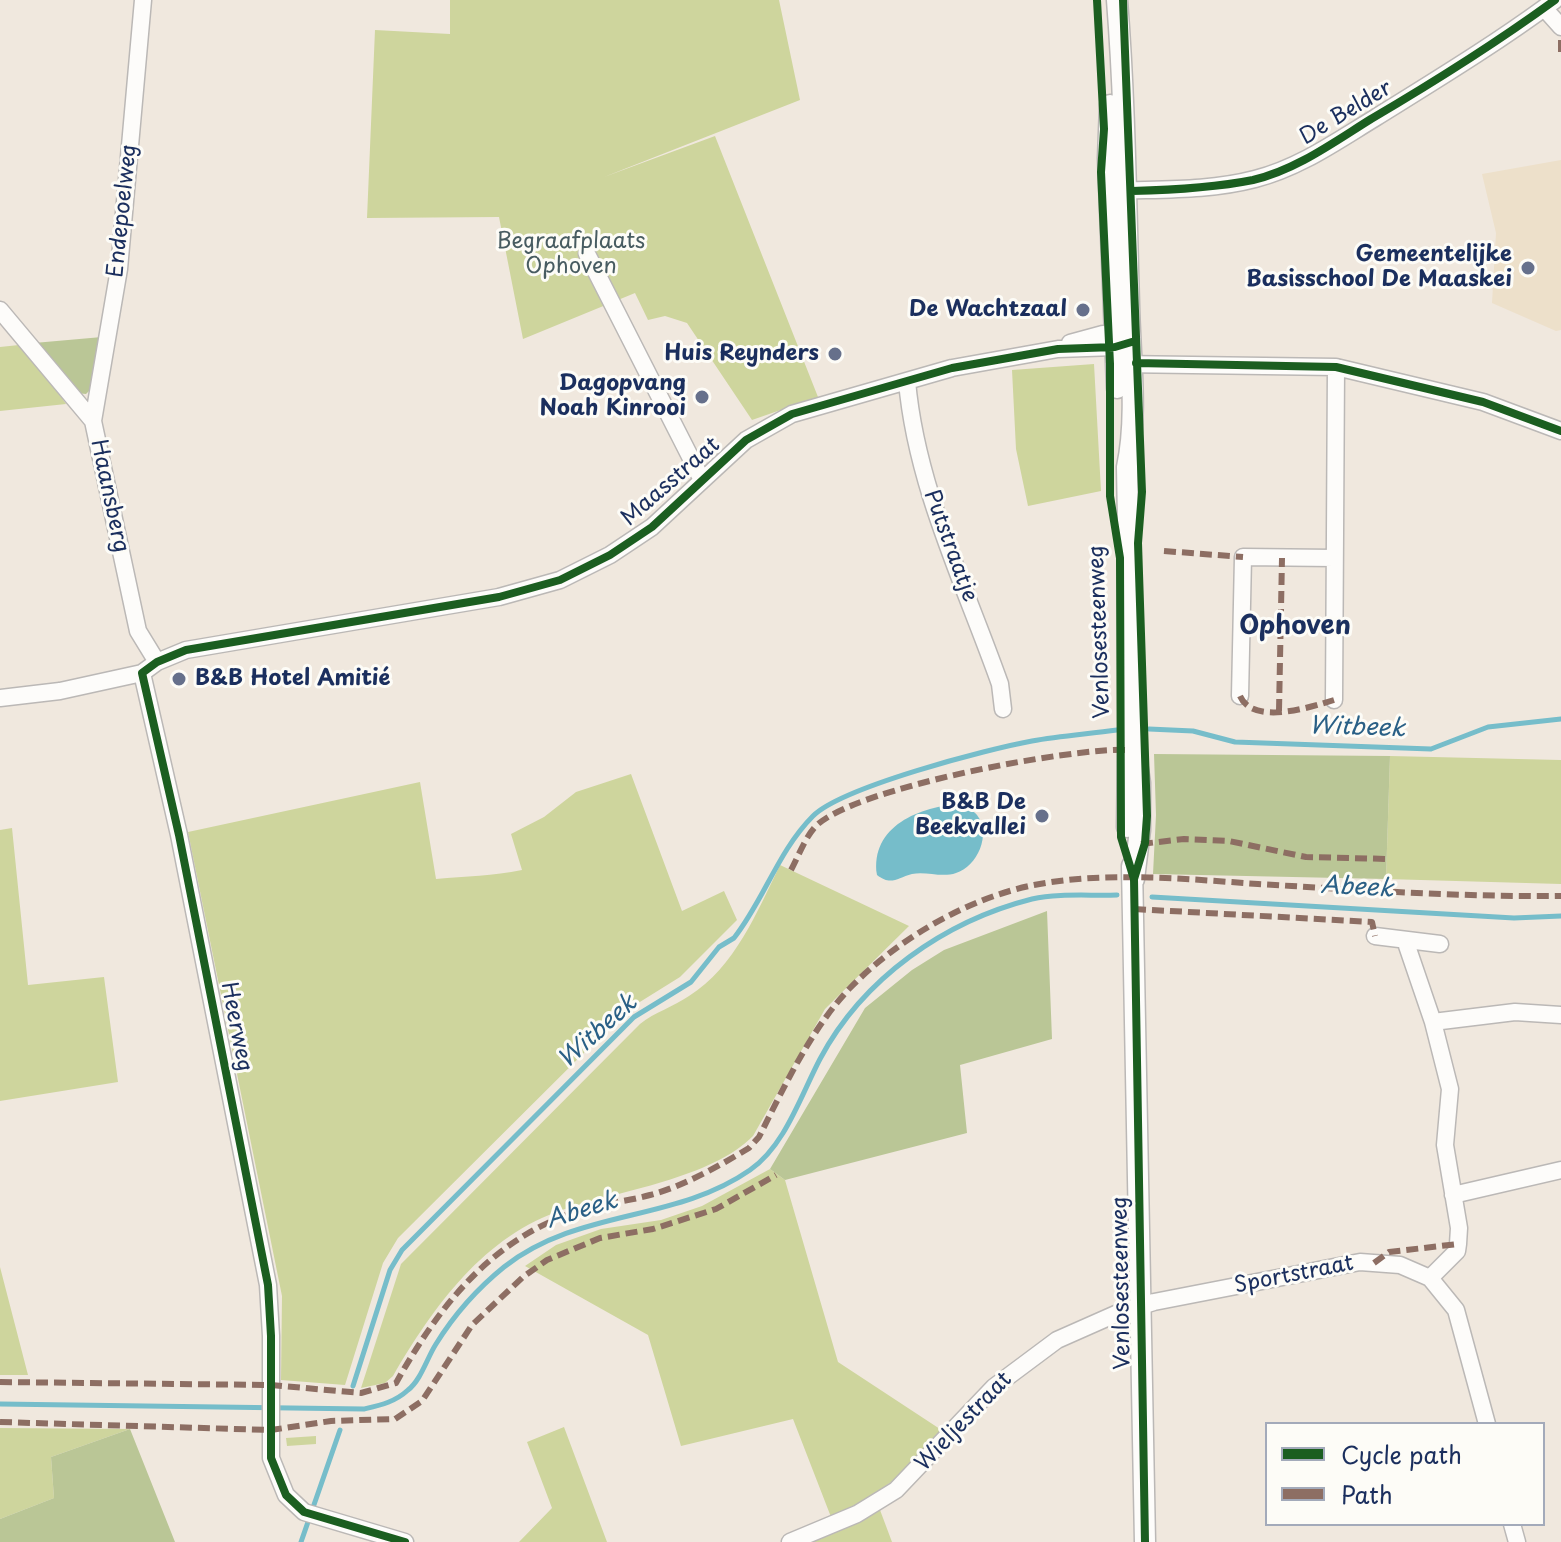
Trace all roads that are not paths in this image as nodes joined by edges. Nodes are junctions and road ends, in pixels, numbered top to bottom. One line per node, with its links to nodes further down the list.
1 (143, 0): 12 (street, Endepoelweg)
2 (1103, 0): 6 (main road, Venlosesteenweg)
3 (1117, 0): 6 (main road, Venlosesteenweg)
4 (1549, 4): 5 (street, De Belder); 6 (street, De Belder)
5 (1561, 27)
6 (1117, 191): 9 (main road, Venlosesteenweg)
7 (587, 254): 14 (street)
8 (0, 310): 12 (street, Haansberg)
9 (1121, 350): 10 (street, Maasstraat); 11 (street, Maasstraat); 30 (main road, Venlosesteenweg)
10 (1336, 367): 13 (street, Maasstraat); 15 (street)
11 (907, 381): 14 (street, Maasstraat); 21 (street, Putstraatje)
12 (93, 421): 16 (street, Haansberg)
13 (1561, 431)
14 (702, 480): 16 (street, Maasstraat)
15 (1334, 558): 18 (street); 20 (street)
16 (157, 662): 17 (street, Maasstraat)
17 (142, 673): 19 (street, Maasstraat); 32 (street, Heerweg)
18 (1240, 696)
19 (0, 698)
20 (1334, 700)
21 (1003, 709)
22 (1375, 936): 23 (street)
23 (1405, 940): 24 (street); 26 (street)
24 (1440, 944)
25 (1561, 1015): 26 (street)
26 (1433, 1022): 28 (street)
27 (1561, 1170): 28 (street)
28 (1453, 1195): 29 (street)
29 (1430, 1278): 30 (street, Sportstraat); 31 (street)
30 (1140, 1307): 33 (street, Wieljestraat); 34 (main road, Venlosesteenweg)
31 (1486, 1422)
32 (405, 1542)
33 (790, 1542)
34 (1145, 1542)

